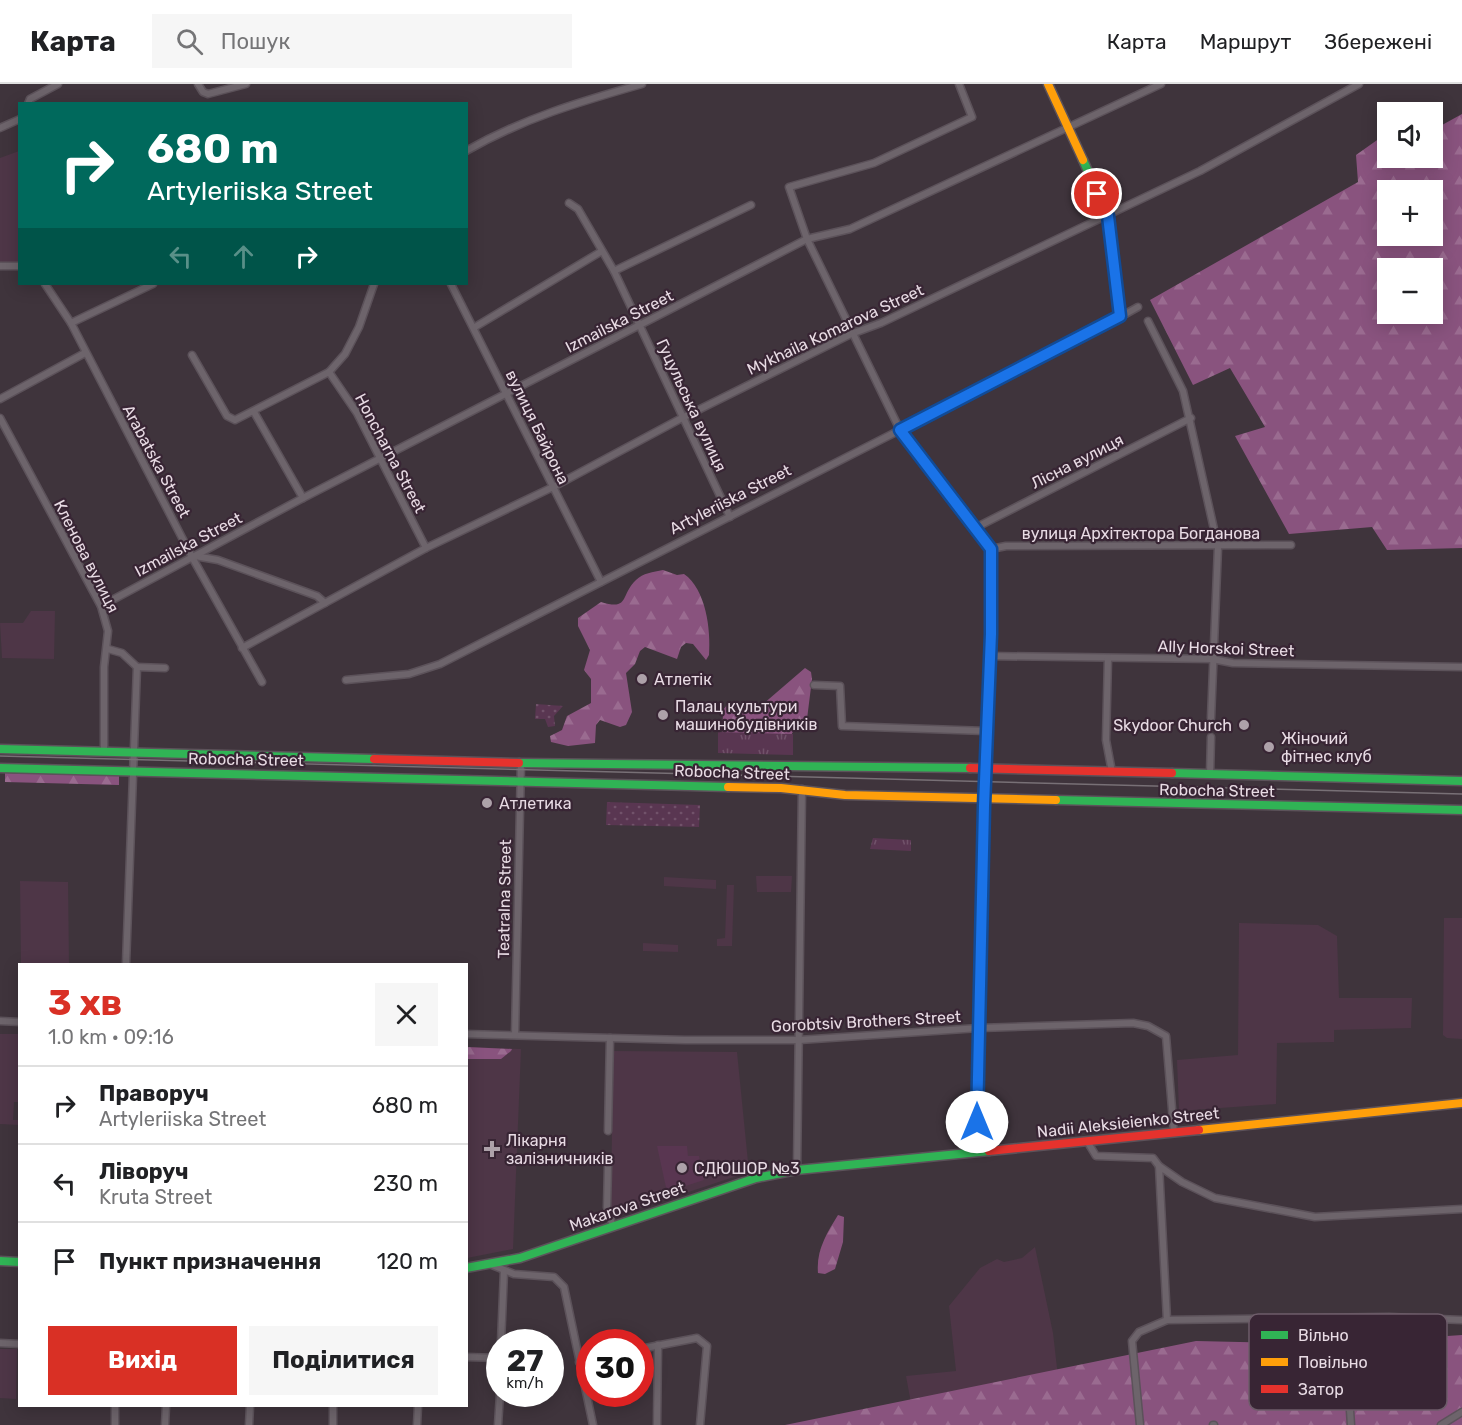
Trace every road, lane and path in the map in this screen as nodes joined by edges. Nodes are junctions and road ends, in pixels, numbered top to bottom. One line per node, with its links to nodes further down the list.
1 (58, 84): 9 (street)
2 (198, 84): 3 (street)
3 (246, 84)
4 (642, 84): 14 (street)
5 (959, 84): 18 (street)
6 (1048, 84): 13 (main road)
7 (1161, 84): 13 (street, Izmailska Street)
8 (1359, 84): 17 (street, Mykhaila Komarova Street)
9 (45, 87): 10 (street)
10 (29, 102)
11 (18, 120): 12 (street)
12 (0, 128)
13 (1067, 129): 17 (main road); 18 (street, Izmailska Street)
14 (468, 150)
15 (569, 203): 19 (street, Гуцульська вулиця)
16 (750, 205): 22 (street)
17 (1108, 216): 28 (main road); 33 (street, Mykhaila Komarova Street)
18 (807, 239): 31 (street, Izmailska Street); 33 (street)
19 (602, 251): 22 (street, Гуцульська вулиця); 32 (street)
20 (0, 266): 21 (street)
21 (18, 266)
22 (614, 272): 31 (street, Гуцульська вулиця)
23 (46, 285): 30 (street, Arabatska Street)
24 (151, 285): 30 (street)
25 (374, 285): 36 (street)
26 (452, 285): 32 (street, вулиця Байрона)
27 (1138, 307): 28 (street)
28 (1120, 316): 43 (main road, Artyleriiska Street)
29 (1148, 321): 42 (street)
30 (70, 323): 34 (street, Arabatska Street)
31 (639, 325): 37 (street, Izmailska Street); 41 (street, Гуцульська вулиця)
32 (475, 327): 37 (street, вулиця Байрона)
33 (851, 334): 41 (street, Mykhaila Komarova Street); 43 (street)
34 (85, 353): 38 (street); 53 (street, Arabatska Street)
35 (192, 354): 39 (street)
36 (329, 372): 39 (street); 44 (street, Honcharna Street)
37 (508, 394): 44 (street, Izmailska Street); 45 (street, вулиця Байрона)
38 (0, 399)
39 (254, 411): 46 (street)
40 (0, 418): 56 (street, Кленова вулиця)
41 (682, 418): 45 (street, Mykhaila Komarova Street); 47 (street, Гуцульська вулиця)
42 (1191, 418): 48 (street, Лісна вулиця); 50 (street)
43 (900, 430): 47 (street, Artyleriiska Street); 48 (main road)
44 (380, 458): 46 (street, Izmailska Street); 51 (street, Honcharna Street)
45 (553, 487): 51 (street, Mykhaila Komarova Street); 54 (street, вулиця Байрона)
46 (303, 498): 53 (street, Izmailska Street)
47 (730, 517): 54 (street, Artyleriiska Street)
48 (975, 528): 52 (main road)
49 (1291, 545): 50 (street, вулиця Архітектора Богданова)
50 (1218, 548): 52 (street, вулиця Архітектора Богданова); 61 (street)
51 (426, 549): 55 (street, Mykhaila Komarova Street)
52 (991, 549): 59 (main road)
53 (194, 556): 55 (street); 56 (street, Izmailska Street); 57 (street, Arabatska Street)
54 (601, 582): 65 (street, Artyleriiska Street)
55 (325, 603): 57 (street, Mykhaila Komarova Street)
56 (101, 606): 58 (street, Кленова вулиця)
57 (242, 648): 66 (street, Arabatska Street)
58 (108, 649): 62 (street); 72 (street, Кленова вулиця)
59 (990, 656): 60 (street, Ally Horskoi Street); 69 (main road)
60 (1108, 658): 61 (street, Ally Horskoi Street); 77 (street)
61 (1212, 659): 63 (street, Ally Horskoi Street); 68 (street)
62 (137, 667): 64 (street); 73 (street)
63 (1462, 667)
64 (165, 668)
65 (346, 680)
66 (262, 682)
67 (814, 685): 69 (street)
68 (1211, 718)
69 (986, 731): 78 (main road)
70 (1211, 737): 79 (street)
71 (0, 749): 72 (main road, Robocha Street)
72 (104, 752): 73 (main road, Robocha Street)
73 (132, 752): 74 (main road, Robocha Street); 76 (street)
74 (521, 763): 78 (main road, Robocha Street); 81 (street, Teatralna Street)
75 (0, 768): 76 (main road, Robocha Street)
76 (132, 771): 81 (main road, Robocha Street); 85 (street)
77 (1112, 772): 78 (main road, Robocha Street); 79 (main road, Robocha Street)
78 (985, 774): 83 (street)
79 (1210, 774): 80 (main road, Robocha Street)
80 (1462, 781)
81 (521, 782): 82 (main road, Robocha Street); 90 (street, Teatralna Street)
82 (802, 789): 83 (main road, Robocha Street); 92 (street)
83 (984, 799): 84 (main road, Robocha Street); 88 (street)
84 (1462, 810)
85 (126, 963)
86 (0, 1021): 87 (street)
87 (18, 1022)
88 (979, 1028): 92 (street, Gorobtsiv Brothers Street); 95 (street, Gorobtsiv Brothers Street); 97 (street)
89 (468, 1034): 90 (street, Gorobtsiv Brothers Street)
90 (515, 1035): 91 (street, Gorobtsiv Brothers Street)
91 (610, 1038): 92 (street, Gorobtsiv Brothers Street); 94 (street)
92 (799, 1040): 100 (street)
93 (1462, 1103): 95 (main road, Nadii Aleksieienko Street)
94 (608, 1131)
95 (1174, 1133): 96 (main road, Nadii Aleksieienko Street)
96 (1087, 1141): 97 (main road, Nadii Aleksieienko Street); 99 (street)
97 (978, 1152): 100 (main road, Nadii Aleksieienko Street)
98 (608, 1166): 102 (street)
99 (1159, 1166): 101 (street); 110 (street)
100 (797, 1170): 102 (main road, Makarova Street)
101 (1462, 1209)
102 (613, 1227): 105 (main road, Makarova Street)
103 (0, 1261): 104 (main road)
104 (18, 1262)
105 (492, 1265): 106 (main road, Makarova Street); 107 (street)
106 (468, 1268)
107 (504, 1271): 112 (street); 117 (street)
108 (1249, 1319): 110 (street)
109 (1447, 1319): 111 (street)
110 (1167, 1320): 138 (street)
111 (1462, 1320)
112 (502, 1329)
113 (0, 1343): 114 (street)
114 (18, 1344)
115 (658, 1345): 116 (street); 136 (street); 137 (street)
116 (654, 1346)
117 (576, 1347)
118 (468, 1357): 119 (street)
119 (486, 1358)
120 (115, 1407): 129 (street)
121 (166, 1407): 130 (street)
122 (250, 1407): 131 (street)
123 (333, 1407): 132 (street)
124 (418, 1407): 133 (street)
125 (499, 1407): 134 (street)
126 (589, 1407): 135 (street)
127 (1350, 1410): 139 (street)
128 (1462, 1412): 140 (street)
129 (115, 1425)
130 (165, 1425)
131 (249, 1425)
132 (333, 1425)
133 (417, 1425)
134 (498, 1425)
135 (593, 1425)
136 (657, 1425)
137 (700, 1425)
138 (1140, 1425)
139 (1351, 1425)
140 (1441, 1425)

